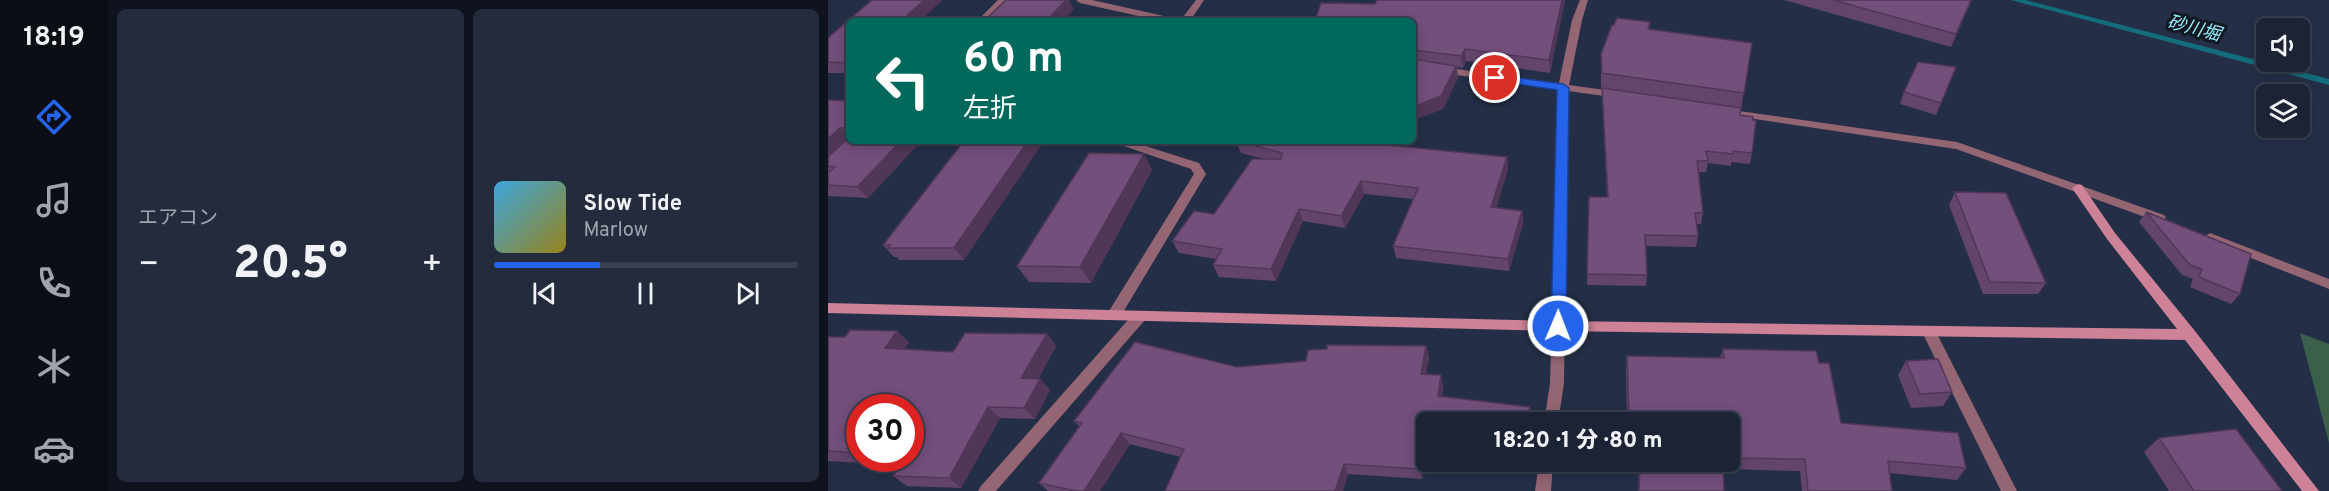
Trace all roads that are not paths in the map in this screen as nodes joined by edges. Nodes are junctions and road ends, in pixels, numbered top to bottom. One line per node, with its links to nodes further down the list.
1 (1003, 0): 5 (street)
2 (1080, 0): 6 (street)
3 (1200, 0): 7 (street)
4 (1584, 0): 9 (street)
5 (985, 18)
6 (1160, 18)
7 (1187, 18)
8 (1416, 66): 9 (street)
9 (1563, 88): 10 (street); 20 (street)
10 (1626, 96)
11 (1718, 111): 13 (street)
12 (1128, 144): 18 (street)
13 (2078, 188): 14 (street); 22 (street)
14 (2175, 224)
15 (2197, 232): 16 (street)
16 (2329, 284)
17 (828, 308): 18 (street)
18 (1114, 315): 19 (street)
19 (1140, 316): 20 (street); 25 (street)
20 (1558, 326): 21 (street); 23 (street)
21 (1929, 332): 22 (street); 27 (street)
22 (2190, 335): 28 (street)
23 (1553, 412)
24 (1545, 472): 26 (street)
25 (986, 491)
26 (1543, 491)
27 (2009, 491)
28 (2311, 491)

